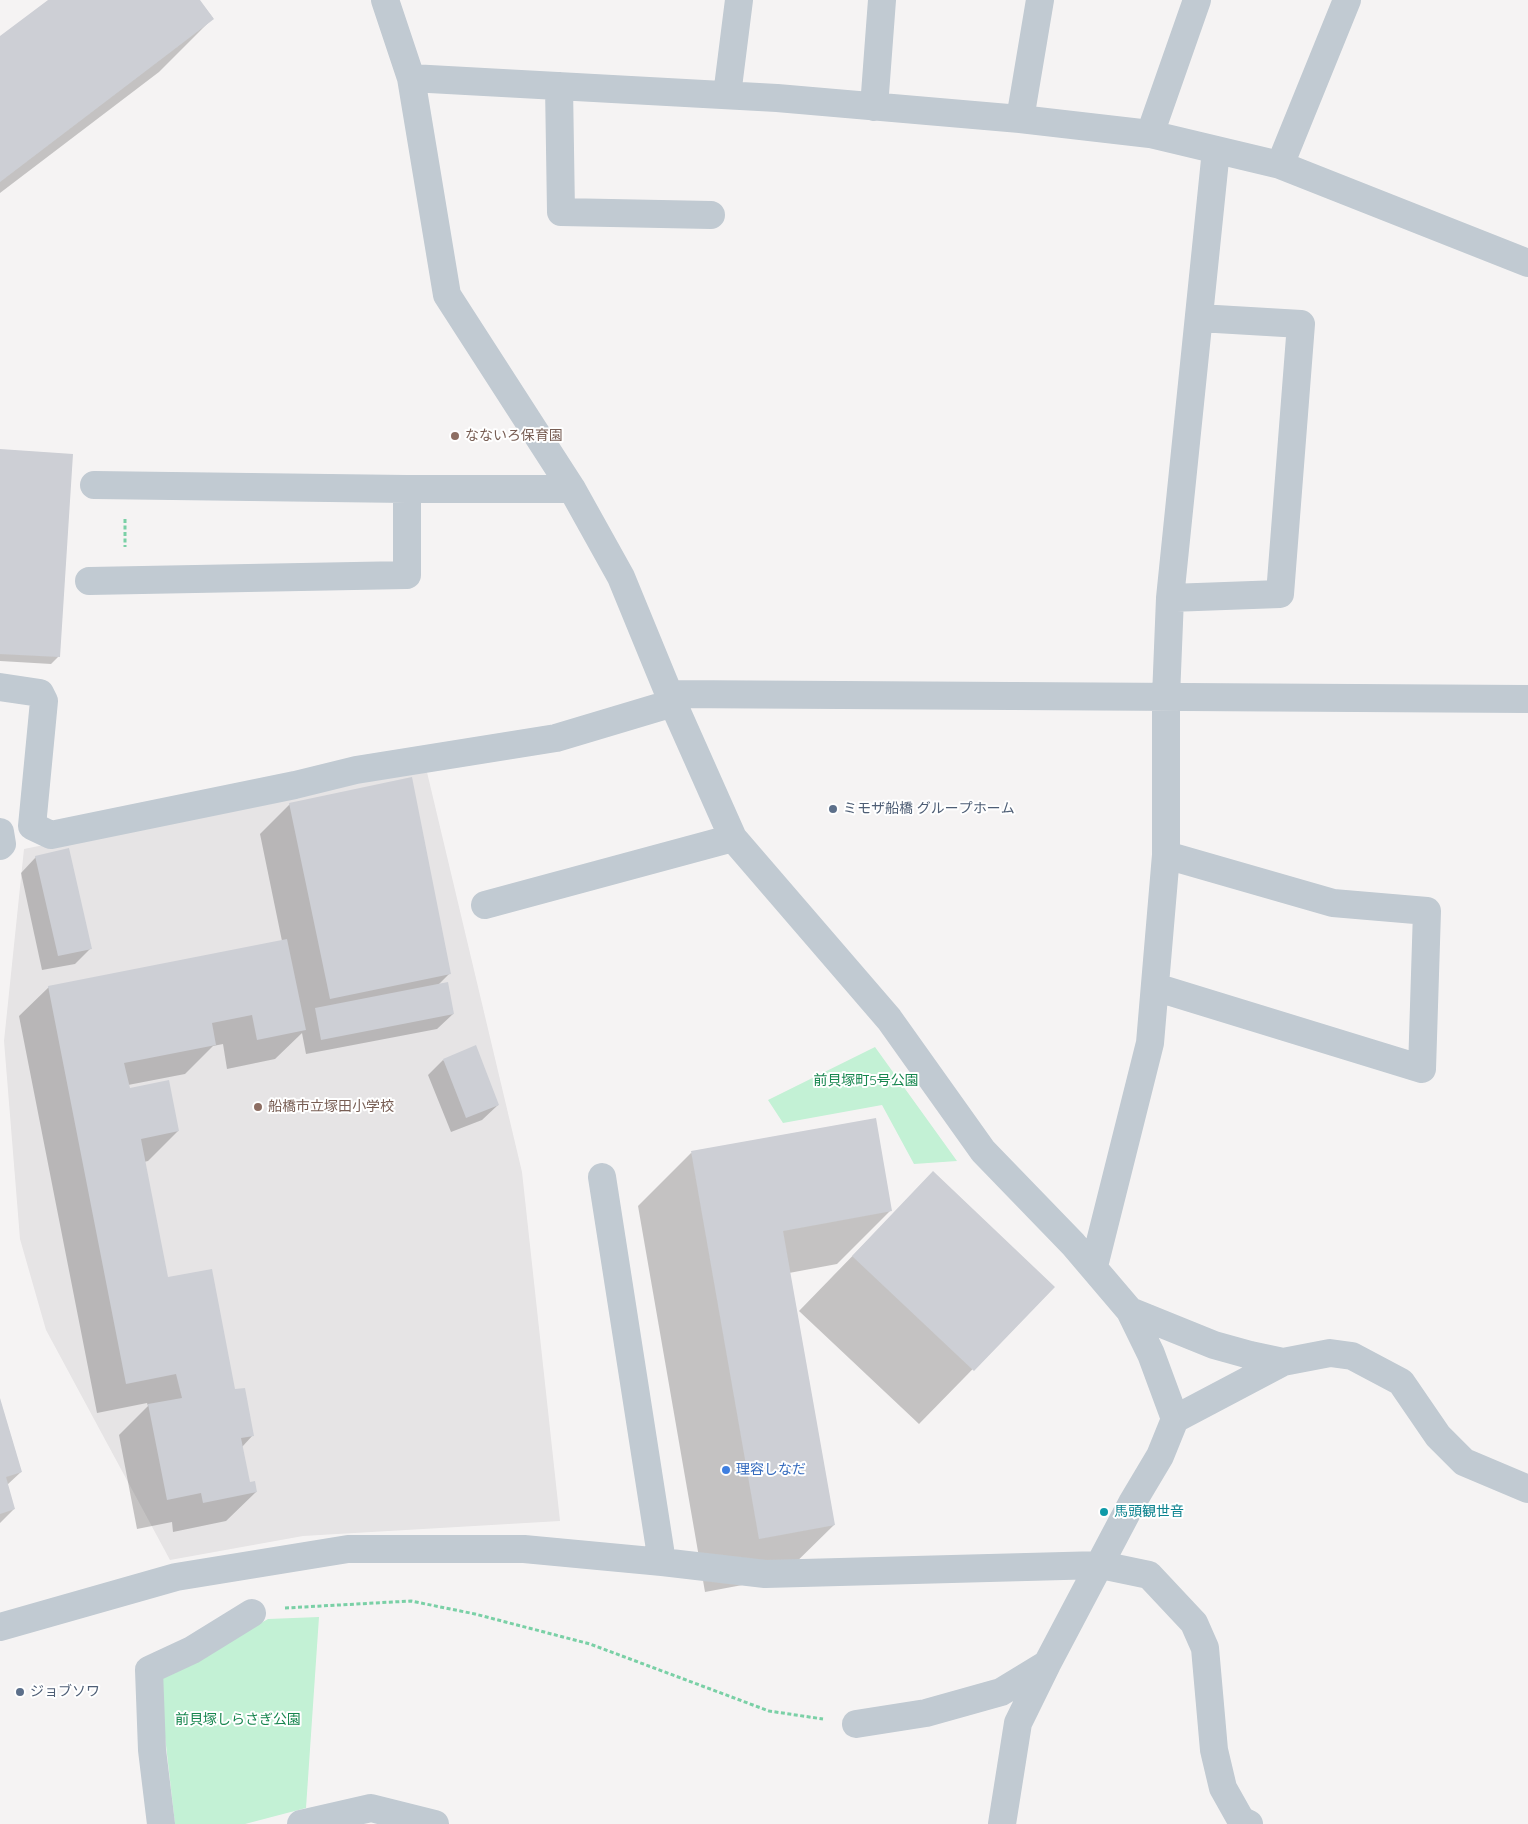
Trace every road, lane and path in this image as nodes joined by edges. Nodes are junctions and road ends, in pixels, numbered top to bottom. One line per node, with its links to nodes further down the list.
1 (385, 0): 7 (street)
2 (739, 0): 9 (street)
3 (882, 0): 10 (street)
4 (1040, 0): 11 (street)
5 (1198, 0): 12 (street)
6 (1347, 0): 14 (street)
7 (411, 78): 8 (street); 21 (street)
8 (559, 86): 9 (street); 15 (street)
9 (727, 95): 10 (street)
10 (874, 106): 11 (street)
11 (1020, 119): 12 (street)
12 (1150, 134): 13 (street)
13 (1216, 150): 14 (street); 17 (street)
14 (1280, 166): 16 (street)
15 (711, 215)
16 (1528, 263)
17 (1199, 318): 24 (street); 24 (street)
18 (94, 485): 19 (street)
19 (124, 486): 20 (street); 23 (path)
20 (408, 489): 21 (street); 23 (street)
21 (572, 489): 27 (street)
22 (89, 581): 23 (street)
23 (126, 581)
24 (1170, 598): 26 (street)
25 (0, 687): 27 (street)
26 (1166, 697): 27 (street); 28 (street); 32 (street)
27 (671, 698): 30 (street)
28 (1528, 699)
29 (0, 832): 31 (street)
30 (733, 838): 33 (street); 36 (street)
31 (0, 846)
32 (1166, 855): 34 (street); 34 (street)
33 (485, 905)
34 (1155, 987): 36 (street)
35 (602, 1176): 41 (street)
36 (1094, 1266): 37 (street)
37 (1130, 1311): 38 (street); 39 (street)
38 (1283, 1362): 39 (street); 40 (street)
39 (1175, 1419): 42 (street)
40 (1528, 1489)
41 (662, 1562): 42 (street); 44 (street)
42 (1101, 1565): 45 (street); 51 (street)
43 (252, 1613): 46 (path); 47 (street)
44 (0, 1627)
45 (1047, 1664): 46 (street); 50 (street)
46 (856, 1724)
47 (161, 1824)
48 (301, 1824): 49 (street)
49 (435, 1824)
50 (1002, 1824)
51 (1249, 1824)

